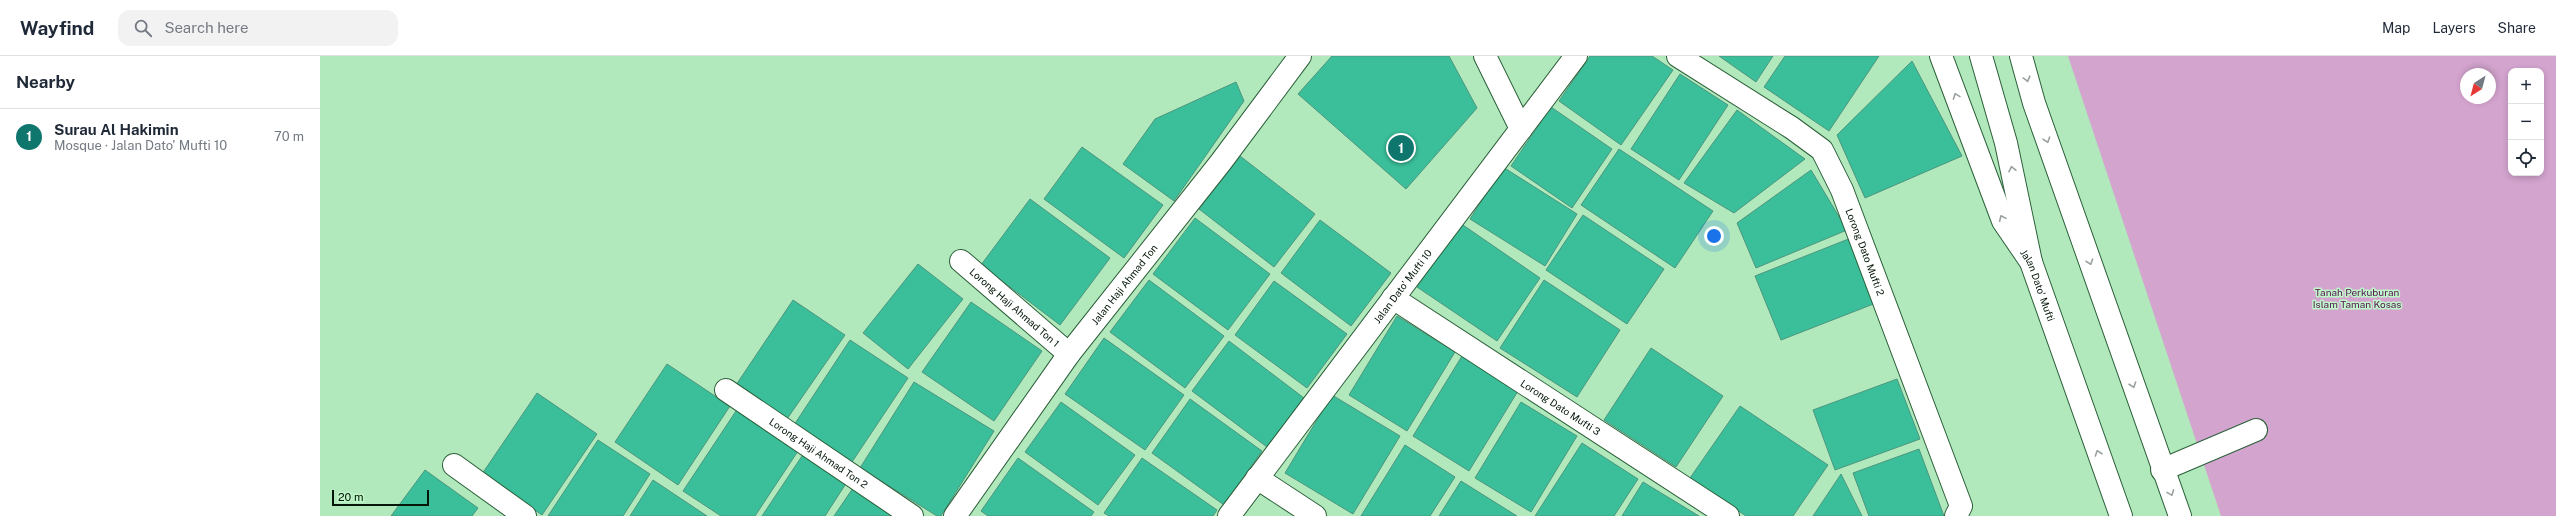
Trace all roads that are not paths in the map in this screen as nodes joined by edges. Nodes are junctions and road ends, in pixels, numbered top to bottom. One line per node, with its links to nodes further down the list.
1 (1300, 56): 12 (main road, Jalan Haji Ahmad Ton)
2 (1485, 56): 8 (main road)
3 (1576, 56): 8 (main road, Jalan Dato' Mufti 10)
4 (1678, 56): 24 (main road, Lorong Dato Mufti 2)
5 (1981, 56): 10 (main road, one-way to 5)
6 (2021, 56): 16 (main road, one-way to 16)
7 (1940, 57): 10 (main road, Jalan Dato' Mufti, one-way to 7)
8 (1521, 129): 11 (main road, Jalan Dato' Mufti 10)
9 (960, 261): 12 (main road, Lorong Haji Ahmad Ton 1)
10 (2031, 262): 25 (main road, Jalan Dato' Mufti, one-way to 10)
11 (1394, 298): 17 (main road, Jalan Dato' Mufti 10); 23 (main road, Lorong Dato Mufti 3)
12 (1069, 354): 20 (main road, Jalan Haji Ahmad Ton)
13 (726, 390): 19 (main road, Lorong Haji Ahmad Ton 2)
14 (2256, 430): 16 (main road)
15 (454, 465): 18 (main road)
16 (2162, 470): 26 (main road, one-way to 26)
17 (1257, 478): 21 (main road, Jalan Dato' Mufti 10); 22 (main road)
18 (525, 516)
19 (912, 516)
20 (955, 516)
21 (1229, 516)
22 (1315, 516)
23 (1728, 516)
24 (1956, 516)
25 (2121, 516)
26 (2180, 516)

